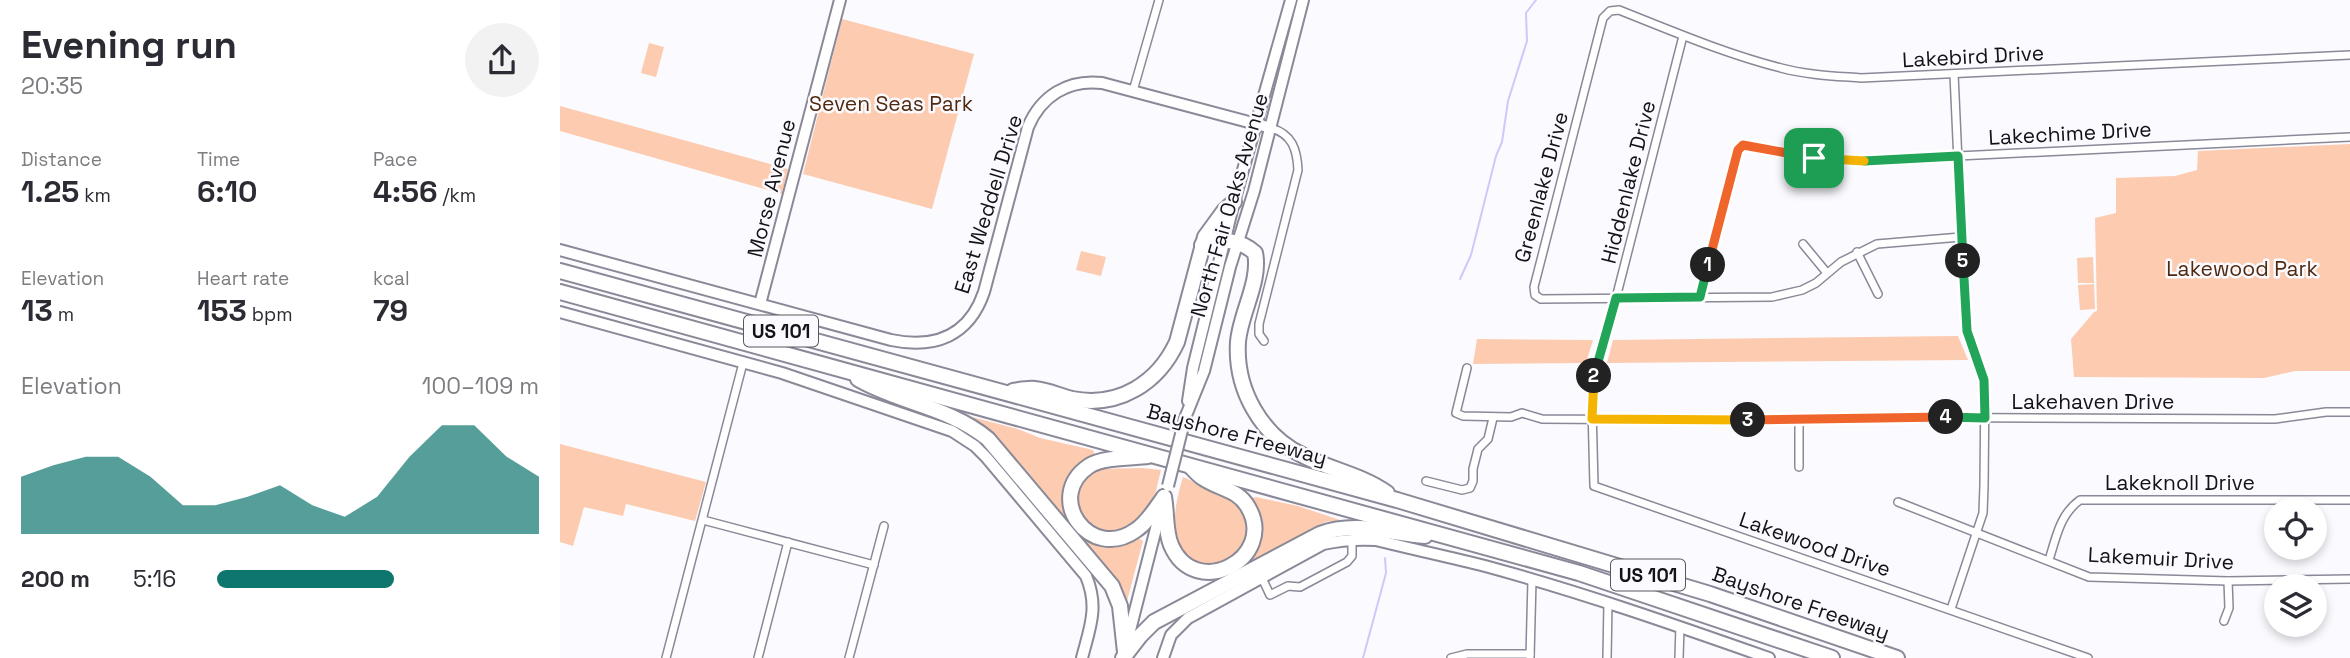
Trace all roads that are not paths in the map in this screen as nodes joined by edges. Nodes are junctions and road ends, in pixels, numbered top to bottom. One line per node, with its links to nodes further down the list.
1 (840, 0): 27 (street, Morse Avenue)
2 (1159, 0): 9 (street)
3 (1291, 0): 10 (street, North Fair Oaks Avenue)
4 (1303, 0): 11 (street, North Fair Oaks Avenue)
5 (1610, 11): 6 (street, Lakebird Drive); 26 (street, Greenlake Drive)
6 (1683, 36): 8 (street, Lakebird Drive); 26 (street, Hiddenlake Drive)
7 (2350, 55): 8 (street, Lakebird Drive)
8 (1954, 74): 13 (street)
9 (1133, 91): 10 (street, East Weddell Drive); 27 (street, East Weddell Drive)
10 (1257, 125): 11 (street, East Weddell Drive); 14 (street, North Fair Oaks Avenue)
11 (1271, 128): 16 (street, North Fair Oaks Avenue); 29 (street, East Weddell Drive)
12 (2350, 137): 13 (street, Lakechime Drive)
13 (1958, 156): 15 (street); 25 (street, Lakechime Drive)
14 (1234, 202): 16 (street, North Fair Oaks Avenue); 18 (highway)
15 (1962, 237): 20 (street); 36 (street)
16 (1232, 242): 18 (highway); 43 (street, North Fair Oaks Avenue, bridge); 44 (highway)
17 (1804, 244): 22 (street)
18 (1202, 245): 33 (highway)
19 (560, 250): 27 (street, East Weddell Drive)
20 (1857, 252): 22 (street); 24 (street)
21 (560, 271): 33 (highway, Bayshore Freeway / US 101)
22 (1827, 273): 25 (street)
23 (560, 292): 31 (highway, Bayshore Freeway / US 101)
24 (1878, 294)
25 (1700, 297): 26 (street)
26 (1616, 298): 37 (street, Hiddenlake Drive)
27 (761, 304)
28 (560, 312): 30 (street)
29 (1264, 341)
30 (743, 363): 47 (street); 69 (street)
31 (838, 368): 39 (highway, Bayshore Freeway / US 101); 64 (highway)
32 (1467, 368): 35 (street)
33 (1001, 391): 44 (highway, Bayshore Freeway / US 101)
34 (2350, 412): 36 (street, Lakehaven Drive)
35 (1493, 418): 37 (street, Lakehaven Drive); 42 (street)
36 (1985, 418): 38 (street, Lakehaven Drive); 49 (street)
37 (1592, 419): 38 (street, Lakehaven Drive); 60 (street, Lakewood Drive)
38 (1799, 421): 41 (street)
39 (1153, 455): 40 (highway, Bayshore Freeway / US 101); 43 (highway)
40 (1188, 464): 43 (highway); 50 (highway, Bayshore Freeway / US 101)
41 (1799, 467)
42 (1426, 481)
43 (1166, 491): 64 (street, North Fair Oaks Avenue)
44 (1397, 500): 76 (highway, Bayshore Freeway / US 101)
45 (2350, 500): 53 (street, Lakeknoll Drive)
46 (1898, 502): 49 (street, Lakemuir Drive)
47 (703, 520): 52 (street); 66 (street)
48 (884, 526): 54 (street)
49 (1977, 534): 53 (street, Lakemuir Drive); 60 (street)
50 (1458, 538): 64 (highway); 75 (highway, Bayshore Freeway / US 101)
51 (1352, 540): 55 (street); 55 (street); 57 (street)
52 (788, 542): 54 (street); 67 (street)
53 (2049, 560): 58 (street, Lakemuir Drive)
54 (874, 565): 68 (street)
55 (1262, 578): 70 (street)
56 (2350, 579): 58 (street, Lakemuir Drive)
57 (1532, 580): 59 (street); 65 (street)
58 (2228, 581): 61 (street)
59 (1608, 603): 62 (street); 72 (street)
60 (1951, 609): 77 (street, Lakewood Drive)
61 (2224, 621)
62 (1680, 626): 63 (street); 73 (street)
63 (1752, 655): 74 (street)
64 (1124, 656)
65 (1530, 656): 71 (street)
66 (666, 658)
67 (758, 658)
68 (849, 658)
69 (1082, 658)
70 (1163, 658)
71 (1451, 658)
72 (1607, 658)
73 (1679, 658)
74 (1769, 658)
75 (1832, 658)
76 (1897, 658)
77 (2088, 658)

